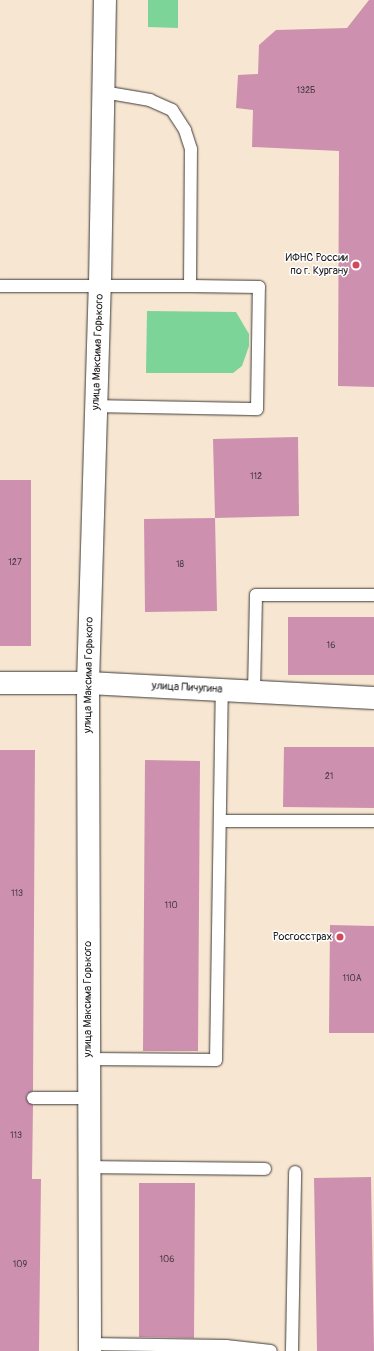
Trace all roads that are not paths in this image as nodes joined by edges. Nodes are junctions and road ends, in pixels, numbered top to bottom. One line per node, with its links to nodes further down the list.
1 (105, 0): 2 (street, улица Максима Горького)
2 (103, 92): 3 (street, улица Максима Горького); 5 (lane)
3 (100, 284): 4 (lane); 5 (lane); 6 (street, улица Максима Горького)
4 (0, 286)
5 (190, 286): 6 (lane)
6 (96, 406): 9 (street, улица Максима Горького)
7 (374, 595): 11 (lane)
8 (0, 683): 9 (street, улица Пичугина)
9 (88, 683): 10 (street, улица Пичугина); 15 (street, улица Максима Горького)
10 (222, 690): 11 (street, улица Пичугина); 13 (lane)
11 (254, 692): 12 (street, улица Пичугина)
12 (374, 698)
13 (220, 821): 14 (lane); 15 (lane)
14 (374, 821)
15 (88, 1059): 17 (street, улица Максима Горького)
16 (33, 1098): 17 (lane)
17 (88, 1098): 18 (street, улица Максима Горького)
18 (88, 1167): 19 (lane); 21 (street, улица Максима Горького)
19 (265, 1169)
20 (295, 1172): 24 (lane)
21 (90, 1347): 22 (lane)
22 (226, 1349): 23 (lane)
23 (271, 1351)
24 (292, 1351)

